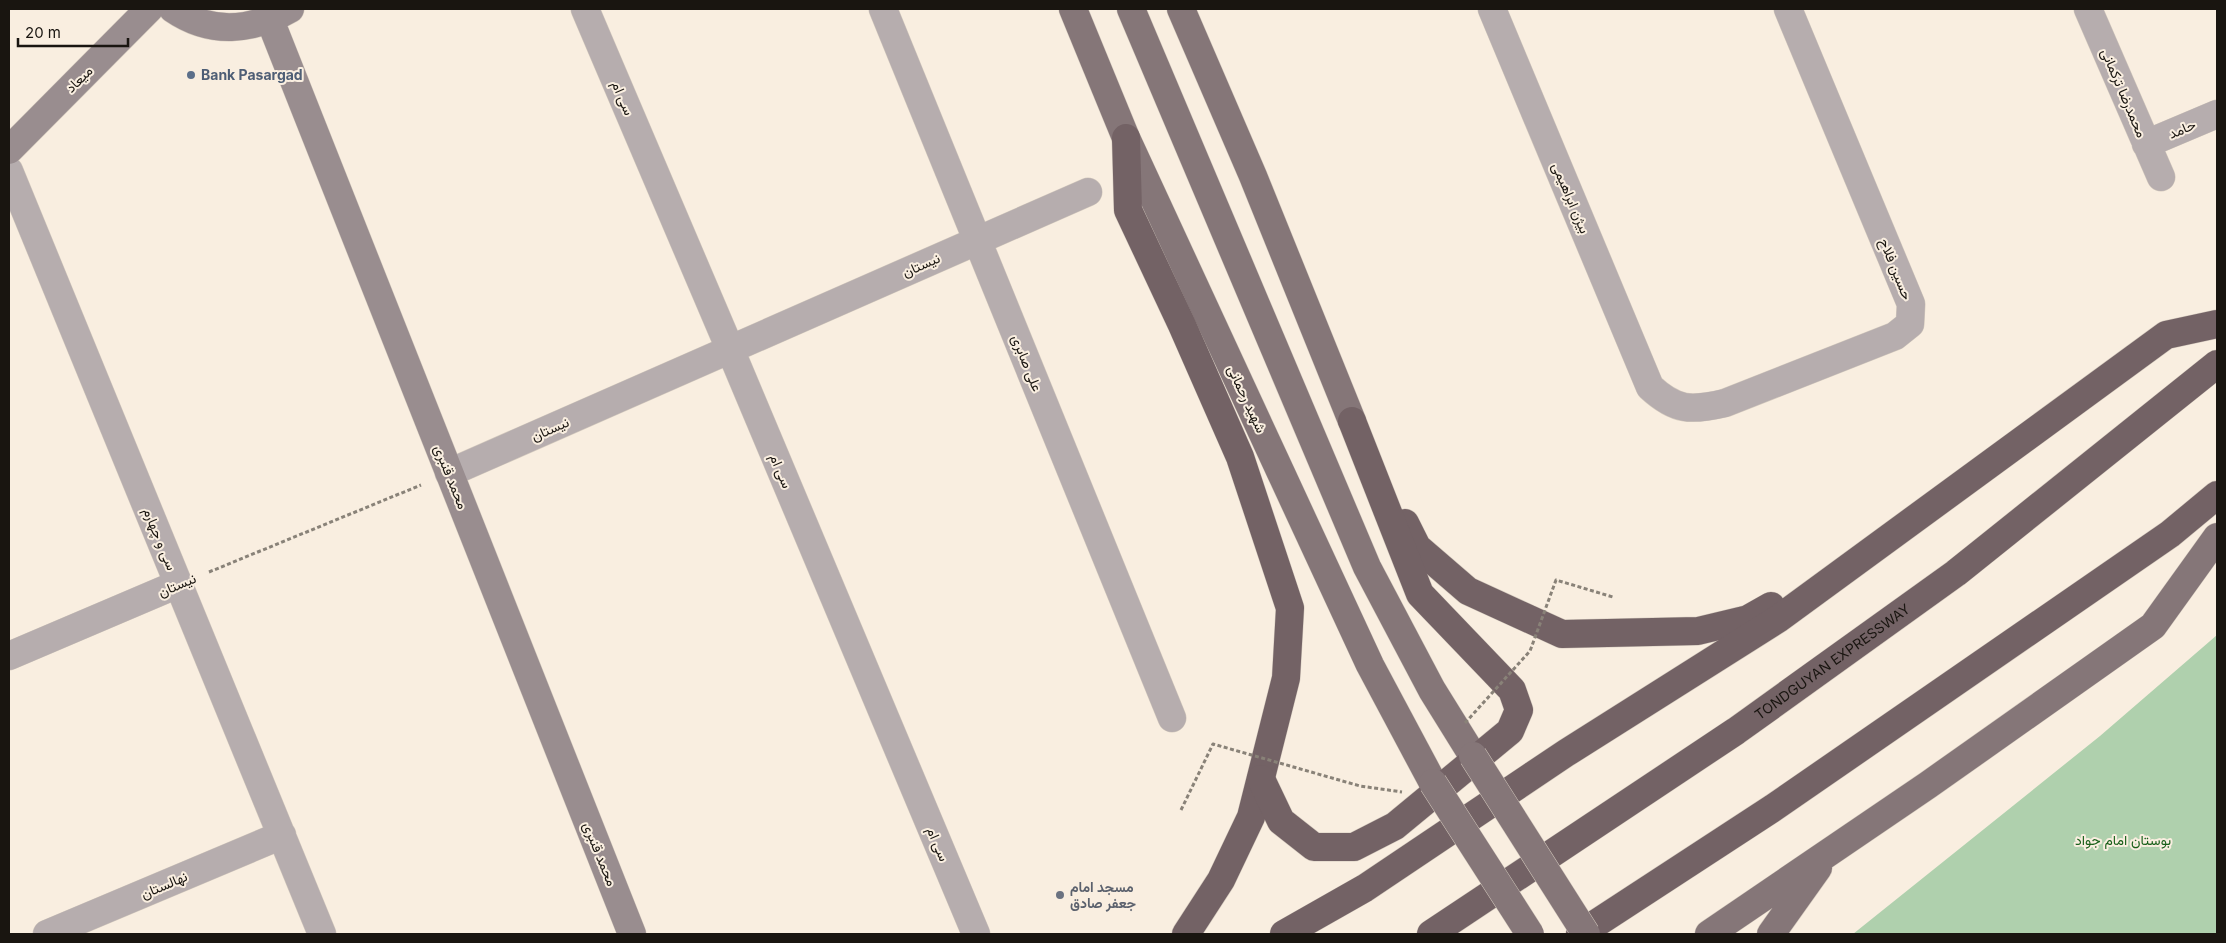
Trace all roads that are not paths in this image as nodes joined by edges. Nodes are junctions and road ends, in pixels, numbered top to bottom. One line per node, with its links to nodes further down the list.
1 (149, 9): 15 (street, میعاد)
2 (173, 9): 11 (street)
3 (585, 9): 21 (street, سی ام)
4 (883, 9): 19 (street, علی صابری)
5 (1073, 9): 13 (main road, شهید رحمانی)
6 (1131, 9): 44 (main road, bridge)
7 (1181, 9): 24 (main road)
8 (1492, 9): 23 (street, بیژن ابراهیمی)
9 (1788, 9): 23 (street, حسین فلاح)
10 (2088, 9): 14 (street, محمدرضا ترکمانی)
11 (280, 14): 25 (street, محمد قنبری)
12 (2217, 114): 14 (street, حامد)
13 (1126, 138): 32 (highway); 42 (main road, شهید رحمانی, bridge)
14 (2146, 144): 17 (street, محمدرضا ترکمانی)
15 (9, 150)
16 (9, 171): 29 (street, سی و چهارم)
17 (2161, 177)
18 (1088, 192): 19 (street, نیستان)
19 (977, 241): 21 (street, نیستان); 31 (street, علی صابری)
20 (2217, 324): 28 (highway)
21 (730, 350): 25 (street, نیستان); 38 (street, سی ام)
22 (2217, 364): 41 (highway, TONDGUYAN EXPRESSWAY)
23 (1650, 387)
24 (1352, 420): 28 (highway); 32 (highway)
25 (449, 473): 37 (street, محمد قنبری)
26 (2217, 495): 43 (highway)
27 (2217, 537): 34 (main road)
28 (1871, 550): 40 (highway)
29 (178, 584): 30 (street, نیستان); 33 (street, سی و چهارم)
30 (9, 656)
31 (1172, 718)
32 (1261, 779): 39 (highway)
33 (282, 835): 35 (street, نهالستان); 36 (street, سی و چهارم)
34 (1830, 852): 45 (main road); 46 (main road)
35 (47, 934)
36 (322, 934)
37 (632, 934)
38 (976, 934)
39 (1186, 934)
40 (1284, 934)
41 (1431, 934)
42 (1530, 934)
43 (1580, 934)
44 (1586, 934)
45 (1709, 934)
46 (1771, 934)

